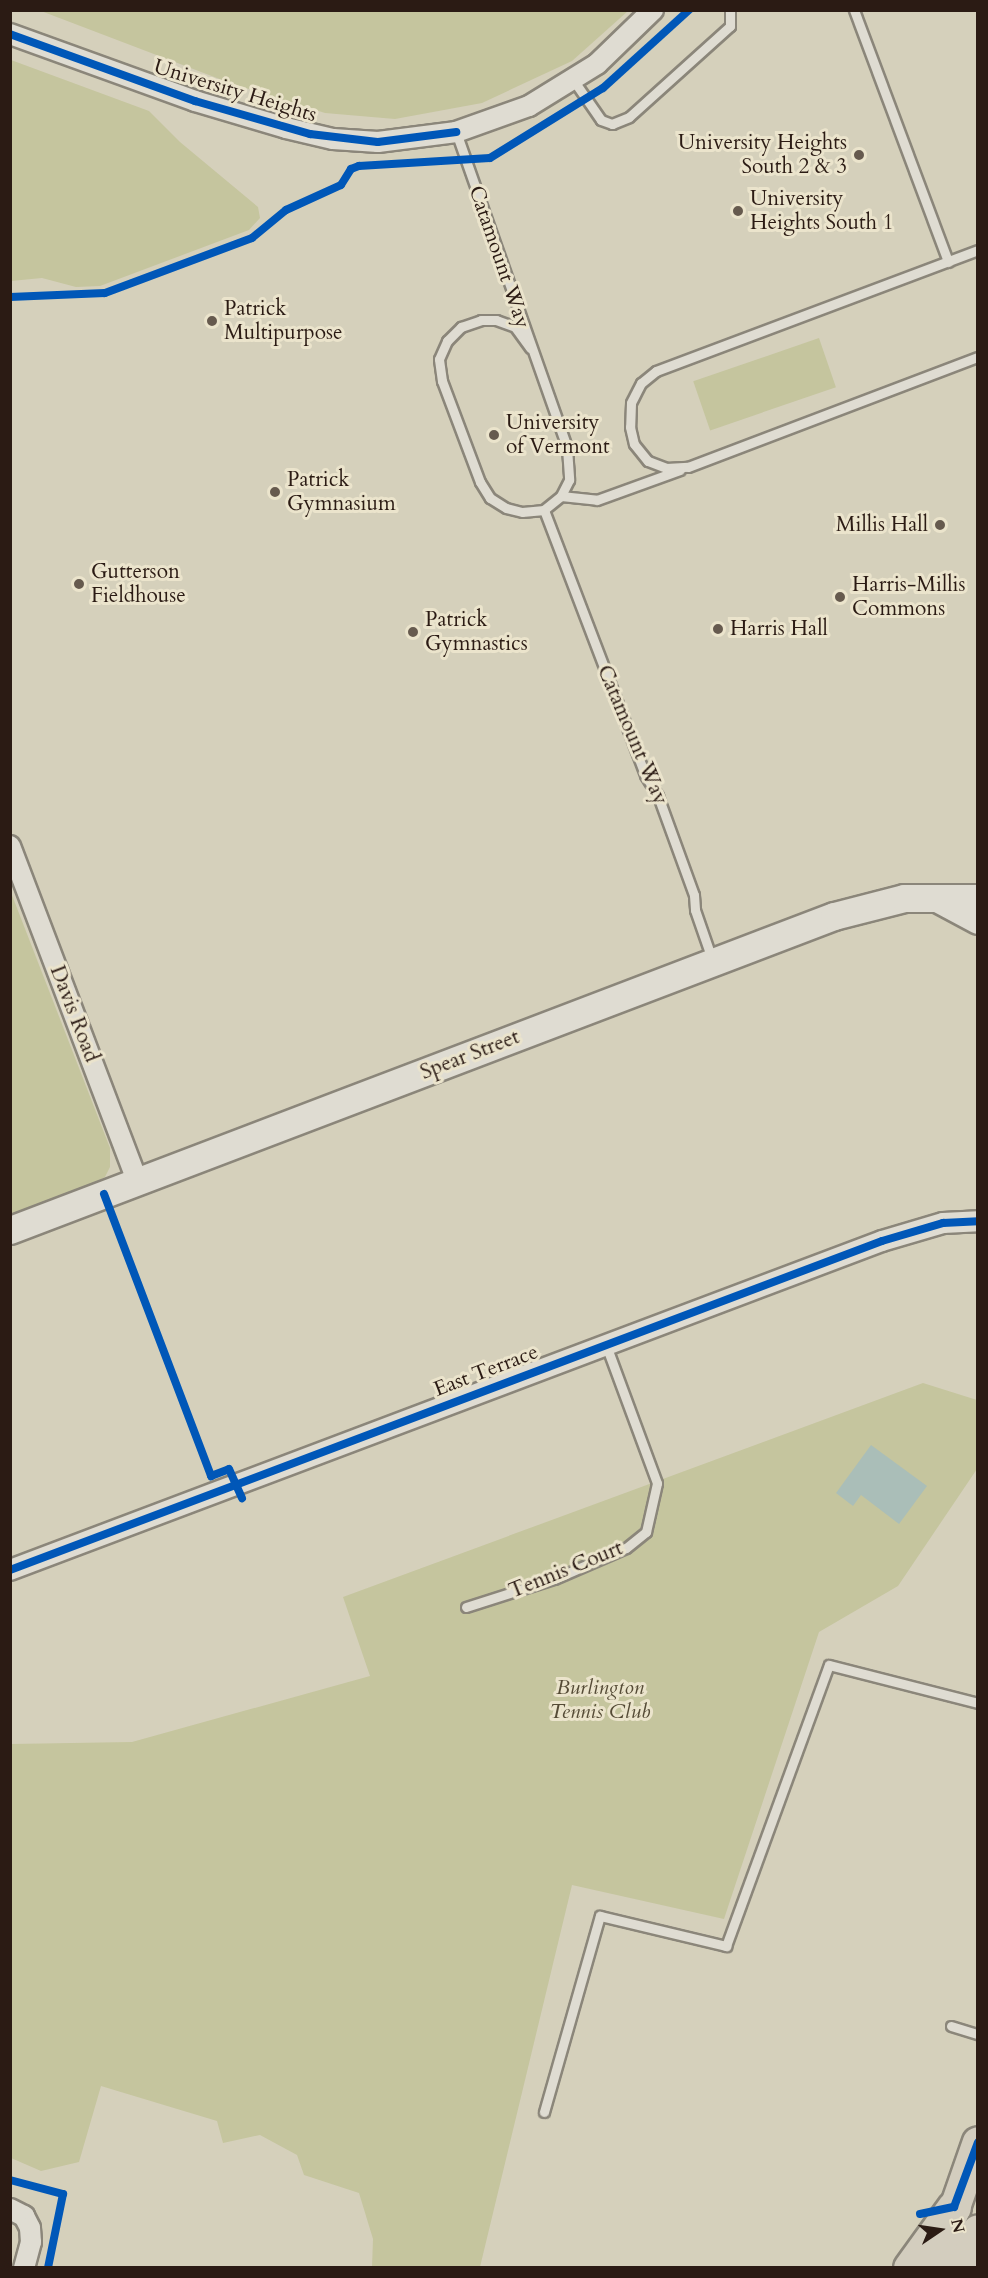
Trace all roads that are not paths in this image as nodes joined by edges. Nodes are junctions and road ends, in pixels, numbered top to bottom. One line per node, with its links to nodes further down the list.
1 (653, 10): 5 (street, University Heights)
2 (730, 10): 5 (lane)
3 (854, 10): 8 (lane)
4 (10, 34): 6 (street, University Heights)
5 (574, 81): 6 (street, University Heights)
6 (456, 132): 9 (lane, Catamount Way)
7 (978, 250): 8 (lane)
8 (948, 262): 11 (lane)
9 (530, 348): 12 (lane, Catamount Way); 13 (lane, Catamount Way)
10 (978, 357): 11 (lane)
11 (688, 467): 12 (lane)
12 (561, 496): 13 (lane)
13 (544, 510): 18 (lane, Catamount Way)
14 (10, 846): 19 (street, Davis Road)
15 (933, 896): 16 (main road, Spear Street); 17 (main road); 18 (main road, Spear Street)
16 (978, 898)
17 (978, 920)
18 (713, 962): 19 (main road, Spear Street)
19 (137, 1181): 21 (main road, Spear Street)
20 (978, 1221): 22 (street, East Terrace)
21 (10, 1230)
22 (606, 1345): 23 (street, East Terrace); 24 (lane, Tennis Court)
23 (10, 1570)
24 (466, 1607)
25 (978, 1703): 28 (lane)
26 (951, 2026): 27 (lane)
27 (978, 2034)
28 (544, 2112)
29 (978, 2142): 30 (main road)
30 (954, 2207): 34 (highway); 35 (main road)
31 (10, 2209): 33 (street)
32 (978, 2230): 36 (main road)
33 (24, 2268)
34 (910, 2268)
35 (934, 2268)
36 (964, 2268)

